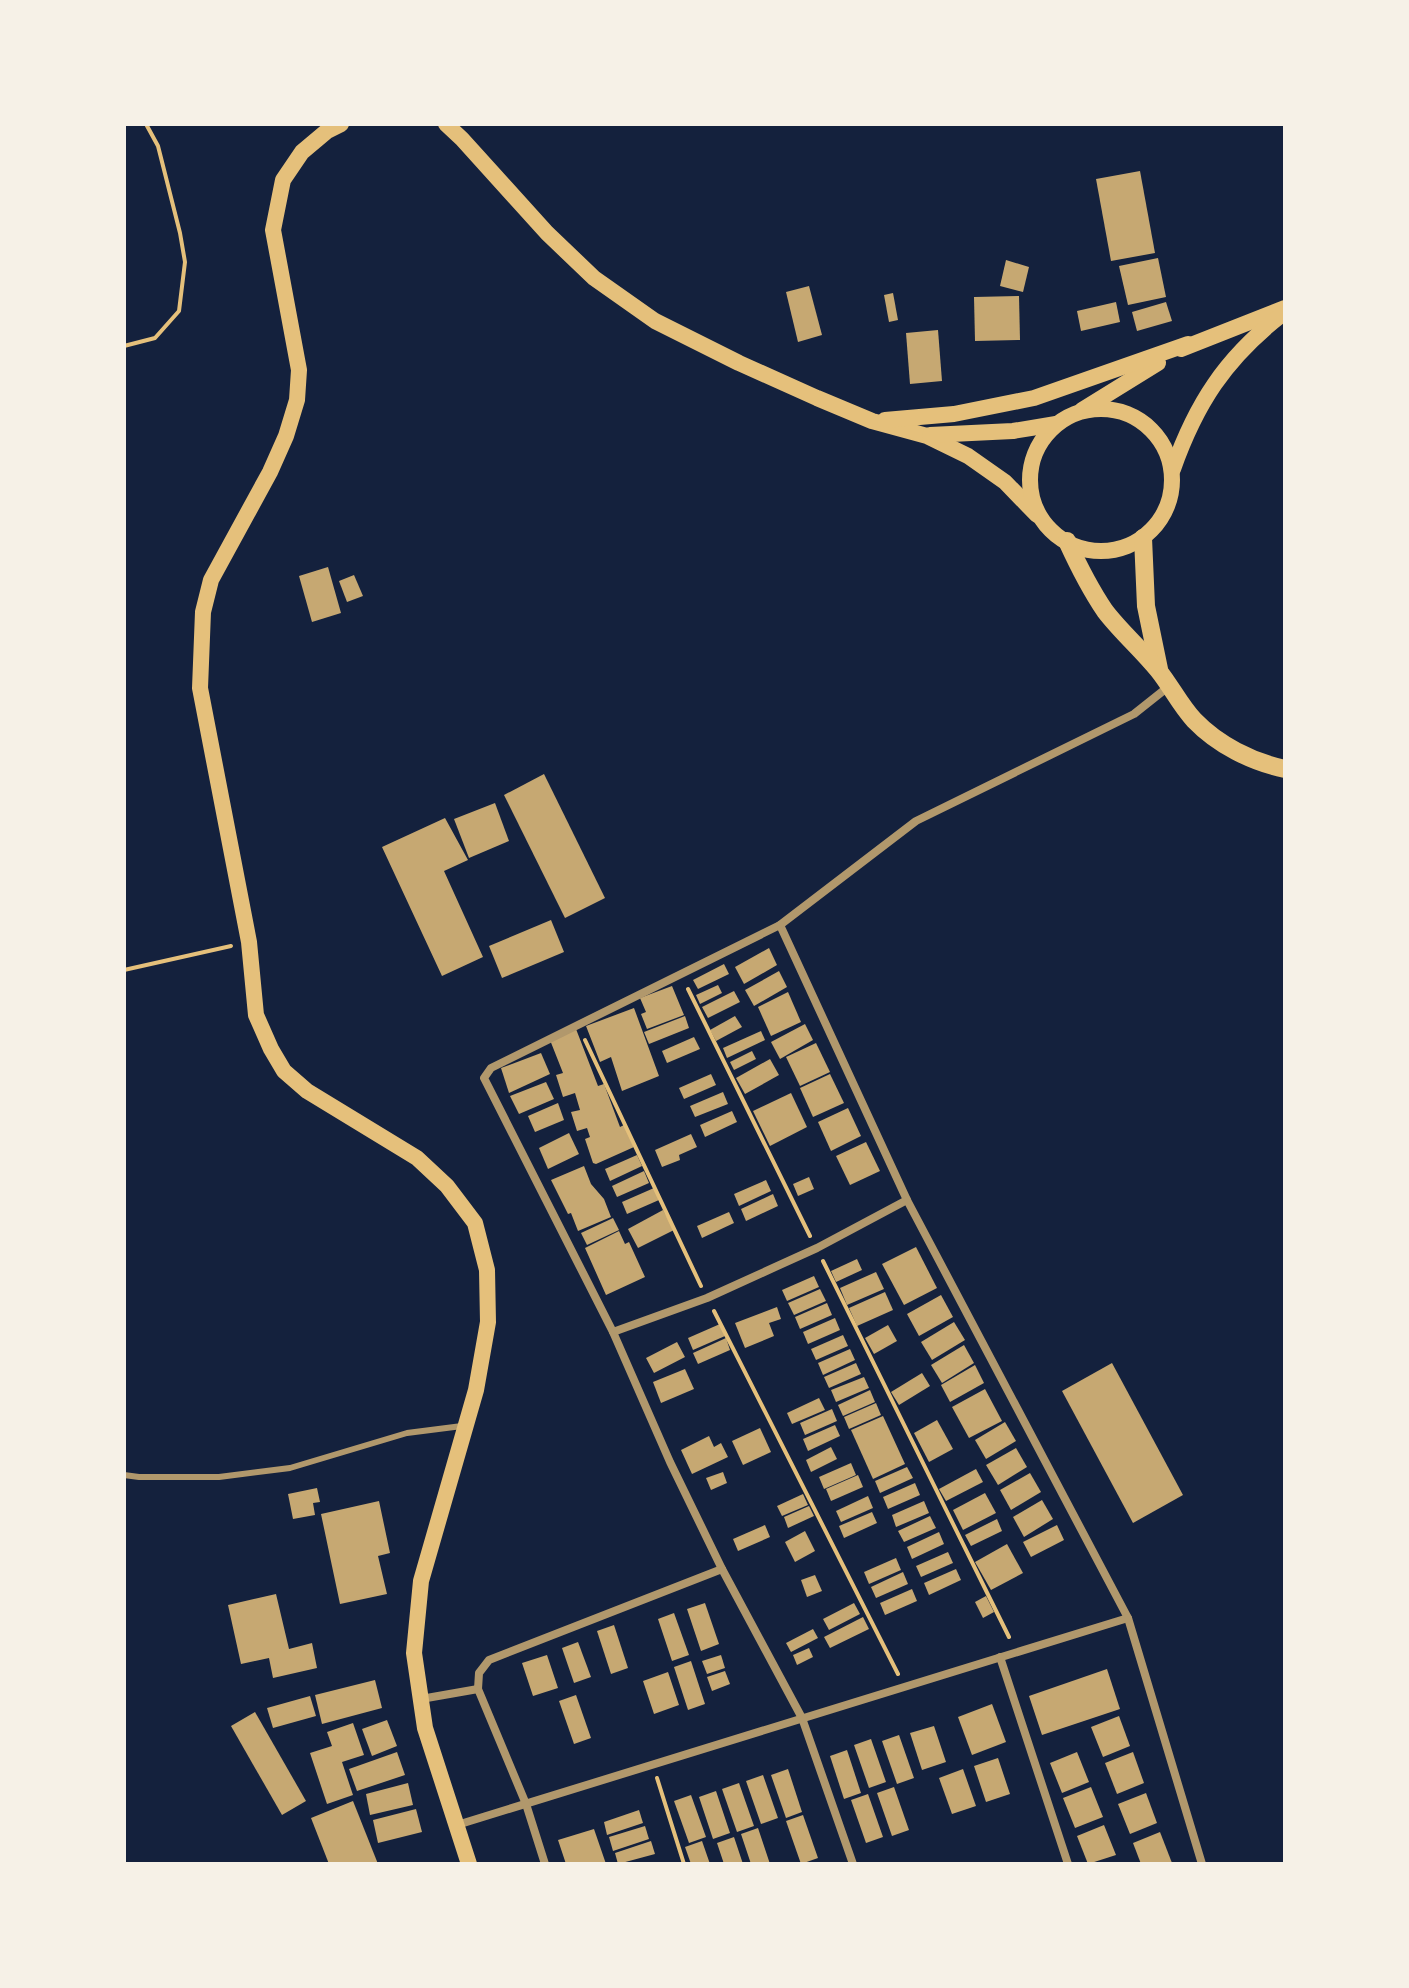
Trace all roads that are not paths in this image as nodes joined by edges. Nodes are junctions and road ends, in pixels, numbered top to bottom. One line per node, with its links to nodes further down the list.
1 (341, 124): 18 (main road)
2 (446, 124): 6 (main road)
3 (1285, 310): 4 (main road); 9 (main road)
4 (1188, 344): 5 (main road); 6 (main road)
5 (1081, 411): 7 (main road); 9 (main road)
6 (872, 421): 8 (main road)
7 (1056, 424): 8 (main road); 10 (main road)
8 (927, 436): 10 (main road)
9 (1173, 469): 11 (main road)
10 (1037, 515): 12 (main road)
11 (1143, 538): 12 (main road); 13 (highway)
12 (1067, 541): 13 (highway)
13 (1164, 680): 14 (highway); 15 (street)
14 (1285, 769)
15 (780, 925): 16 (street); 17 (street)
16 (907, 1200): 17 (street); 21 (street)
17 (613, 1332): 20 (street)
18 (466, 1425): 19 (lane); 24 (main road)
19 (124, 1475)
20 (722, 1569): 23 (street); 25 (street)
21 (1128, 1618): 22 (street); 32 (street)
22 (1000, 1657): 25 (street); 31 (street)
23 (478, 1689): 24 (street); 26 (street)
24 (421, 1699): 27 (main road)
25 (802, 1718): 26 (street); 30 (street)
26 (526, 1804): 27 (street); 29 (street)
27 (457, 1825): 28 (main road)
28 (469, 1864)
29 (545, 1864)
30 (853, 1864)
31 (1068, 1864)
32 (1202, 1864)

